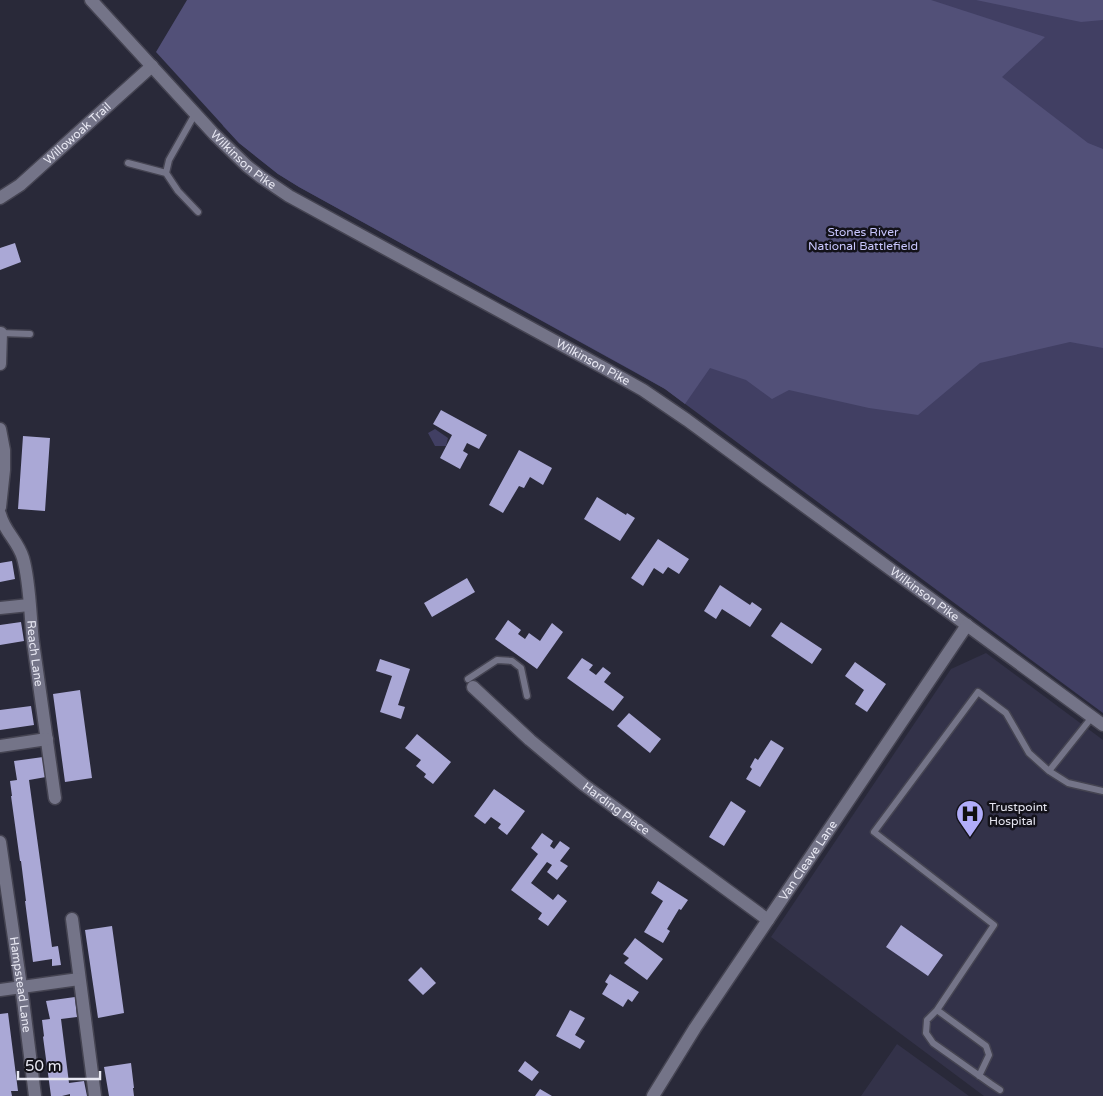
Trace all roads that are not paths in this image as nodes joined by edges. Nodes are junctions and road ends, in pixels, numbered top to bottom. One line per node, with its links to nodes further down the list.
1 (92, 0): 2 (street, Wilkinson Pike)
2 (152, 66): 3 (street, Wilkinson Pike); 6 (street, Willowoak Trail)
3 (195, 114): 5 (lane); 17 (street, Wilkinson Pike)
4 (128, 163): 5 (lane)
5 (166, 173): 7 (lane)
6 (0, 198)
7 (198, 212)
8 (1, 333): 9 (lane); 10 (street)
9 (30, 334)
10 (0, 364)
11 (0, 429): 12 (street)
12 (2, 470): 13 (street)
13 (0, 507)
14 (0, 514): 15 (street, Reach Lane)
15 (29, 605): 16 (street); 22 (street, Reach Lane)
16 (0, 608)
17 (967, 625): 20 (street, Wilkinson Pike); 29 (street, Van Cleave Lane)
18 (471, 683): 19 (lane); 29 (street, Harding Place)
19 (528, 696)
20 (1092, 717): 21 (street, Wilkinson Pike); 24 (lane)
21 (1103, 725)
22 (47, 739): 23 (street); 26 (street, Reach Lane)
23 (0, 746)
24 (1050, 771): 25 (lane); 33 (lane)
25 (1103, 791)
26 (55, 798)
27 (0, 848): 31 (street, Hampstead Lane)
28 (72, 919): 30 (street)
29 (768, 920): 38 (street, Van Cleave Lane)
30 (79, 979): 31 (street); 37 (street)
31 (21, 987): 32 (street); 36 (street, Hampstead Lane)
32 (0, 990)
33 (937, 1010): 34 (lane); 34 (lane)
34 (979, 1076): 35 (lane)
35 (1000, 1090)
36 (35, 1096)
37 (95, 1096)
38 (653, 1096)

